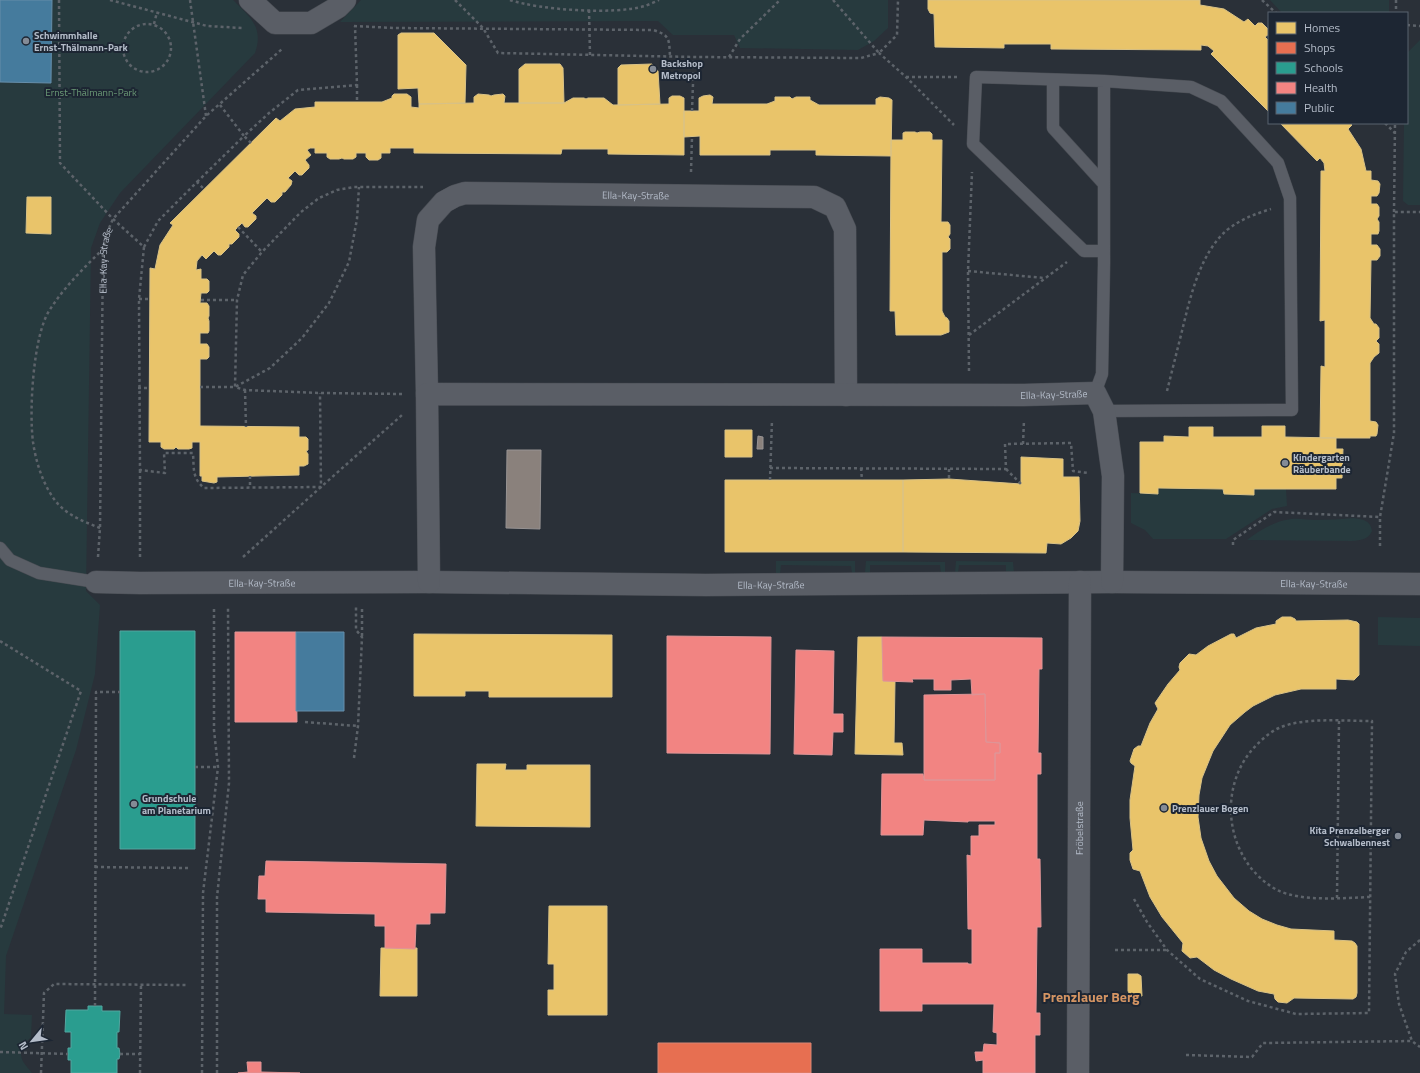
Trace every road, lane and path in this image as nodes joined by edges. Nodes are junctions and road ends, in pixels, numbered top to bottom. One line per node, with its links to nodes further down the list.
1 (59, 0): 57 (path)
2 (110, 0): 15 (path)
3 (190, 0): 18 (path)
4 (250, 0): 20 (street)
5 (345, 0): 20 (street)
6 (455, 0): 25 (path)
7 (510, 0): 14 (path)
8 (659, 0): 14 (path)
9 (780, 0): 30 (path)
10 (834, 0): 27 (path)
11 (898, 0): 27 (path)
12 (1262, 0): 16 (path)
13 (1396, 0): 17 (path)
14 (589, 10): 26 (path)
15 (157, 12): 18 (path); 19 (path)
16 (1275, 12)
17 (1396, 12)
18 (194, 22): 22 (path); 40 (path)
19 (154, 24): 19 (path)
20 (311, 24): 23 (path); 38 (path, Ella-Kay-Straße)
21 (1408, 25): 24 (path)
22 (207, 26)
23 (355, 26): 25 (path); 36 (path)
24 (1420, 26)
25 (483, 28): 26 (path); 28 (path)
26 (590, 30): 28 (path); 29 (path)
27 (880, 53): 30 (path); 32 (path)
28 (590, 55): 29 (path)
29 (670, 56): 31 (path)
30 (729, 56): 31 (path)
31 (694, 57): 39 (path)
32 (906, 77): 33 (path); 47 (path)
33 (976, 77): 34 (lane); 47 (lane)
34 (1053, 80): 35 (lane); 49 (lane)
35 (1104, 81): 49 (lane); 54 (lane)
36 (357, 85): 37 (path); 44 (path)
37 (357, 102)
38 (220, 104): 40 (path, Ella-Kay-Straße); 44 (path)
39 (692, 111)
40 (206, 116): 57 (path, Ella-Kay-Straße)
41 (1386, 124): 43 (path)
42 (1395, 124): 43 (path)
43 (1395, 133): 55 (path)
44 (244, 136): 46 (path); 48 (path)
45 (692, 137): 53 (path)
46 (251, 143)
47 (973, 144): 61 (lane); 64 (path)
48 (197, 182): 51 (path); 59 (path)
49 (1104, 184): 62 (lane)
50 (359, 186): 52 (path); 63 (path); 72 (path)
51 (204, 189)
52 (465, 193): 53 (street, Ella-Kay-Straße); 77 (street, Ella-Kay-Straße)
53 (691, 196): 79 (street, Ella-Kay-Straße)
54 (1290, 207): 82 (path); 82 (lane)
55 (1394, 212): 56 (path); 97 (path)
56 (1420, 212)
57 (113, 219): 59 (path); 60 (path, Ella-Kay-Straße)
58 (238, 227): 63 (path)
59 (144, 247): 66 (path)
60 (103, 249): 98 (path, Ella-Kay-Straße); 98 (path)
61 (1084, 251): 62 (lane); 65 (path)
62 (1104, 251): 81 (lane)
63 (262, 252): 69 (path)
64 (968, 271): 65 (path); 70 (path)
65 (1044, 278): 70 (path)
66 (139, 299): 67 (path); 73 (path)
67 (150, 299)
68 (201, 300): 69 (path)
69 (237, 300): 72 (path)
70 (969, 335): 80 (path)
71 (200, 387): 72 (path)
72 (235, 387): 75 (path)
73 (138, 388): 74 (path); 88 (path)
74 (150, 388)
75 (245, 390): 76 (path); 83 (path)
76 (320, 393): 77 (path); 96 (path)
77 (427, 394): 78 (street, Ella-Kay-Straße); 96 (path); 103 (street, Ella-Kay-Straße)
78 (773, 395): 79 (street, Ella-Kay-Straße); 84 (path)
79 (846, 395): 80 (street, Ella-Kay-Straße)
80 (969, 395): 81 (street, Ella-Kay-Straße)
81 (1100, 402): 82 (lane); 90 (street)
82 (1162, 411)
83 (246, 427)
84 (770, 468): 85 (path); 92 (path)
85 (862, 468): 86 (path); 93 (path)
86 (949, 468): 87 (path); 91 (path)
87 (1006, 469): 90 (path); 94 (path)
88 (140, 470): 95 (path); 106 (path)
89 (250, 476): 95 (path)
90 (1113, 476): 105 (street)
91 (949, 479)
92 (770, 480)
93 (862, 480)
94 (1021, 484)
95 (250, 487): 96 (path)
96 (321, 487): 107 (path)
97 (1380, 516): 99 (path); 100 (path)
98 (100, 528): 102 (path, Ella-Kay-Straße)
99 (1233, 545)
100 (1380, 546)
101 (0, 548): 102 (lane, Ella-Kay-Straße)
102 (96, 582): 106 (street, Ella-Kay-Straße)
103 (429, 582): 104 (street, Ella-Kay-Straße); 107 (street, Ella-Kay-Straße)
104 (1080, 582): 105 (street, Ella-Kay-Straße); 148 (street, Fröbelstraße)
105 (1112, 582): 108 (street, Ella-Kay-Straße)
106 (140, 583): 107 (street, Ella-Kay-Straße)
107 (228, 583)
108 (1420, 584)
109 (214, 600): 121 (path)
110 (362, 604): 113 (path)
111 (228, 611): 147 (path)
112 (356, 630): 113 (path)
113 (362, 637): 118 (path)
114 (0, 640): 127 (path)
115 (120, 692): 122 (path)
116 (1339, 721): 124 (path); 125 (path); 125 (path)
117 (304, 722): 118 (path)
118 (358, 726): 119 (path)
119 (354, 758)
120 (195, 767): 121 (path)
121 (218, 767): 146 (path)
122 (95, 867): 123 (path); 132 (path)
123 (188, 868)
124 (1370, 897): 125 (path); 131 (path)
125 (1337, 898)
126 (1134, 899): 131 (path)
127 (1, 923): 128 (path)
128 (0, 930)
129 (1420, 940): 136 (path)
130 (1115, 950): 131 (path)
131 (1167, 950)
132 (95, 984): 133 (path); 135 (path); 139 (path)
133 (141, 985): 134 (path); 142 (path)
134 (187, 985)
135 (95, 1006)
136 (1412, 1041): 137 (path); 143 (path)
137 (1420, 1048)
138 (0, 1052): 139 (path)
139 (42, 1054): 140 (path); 144 (path)
140 (68, 1054)
141 (120, 1054): 142 (path)
142 (140, 1054): 145 (path)
143 (1186, 1055)
144 (41, 1073)
145 (140, 1073)
146 (202, 1073)
147 (217, 1073)
148 (1078, 1073)

